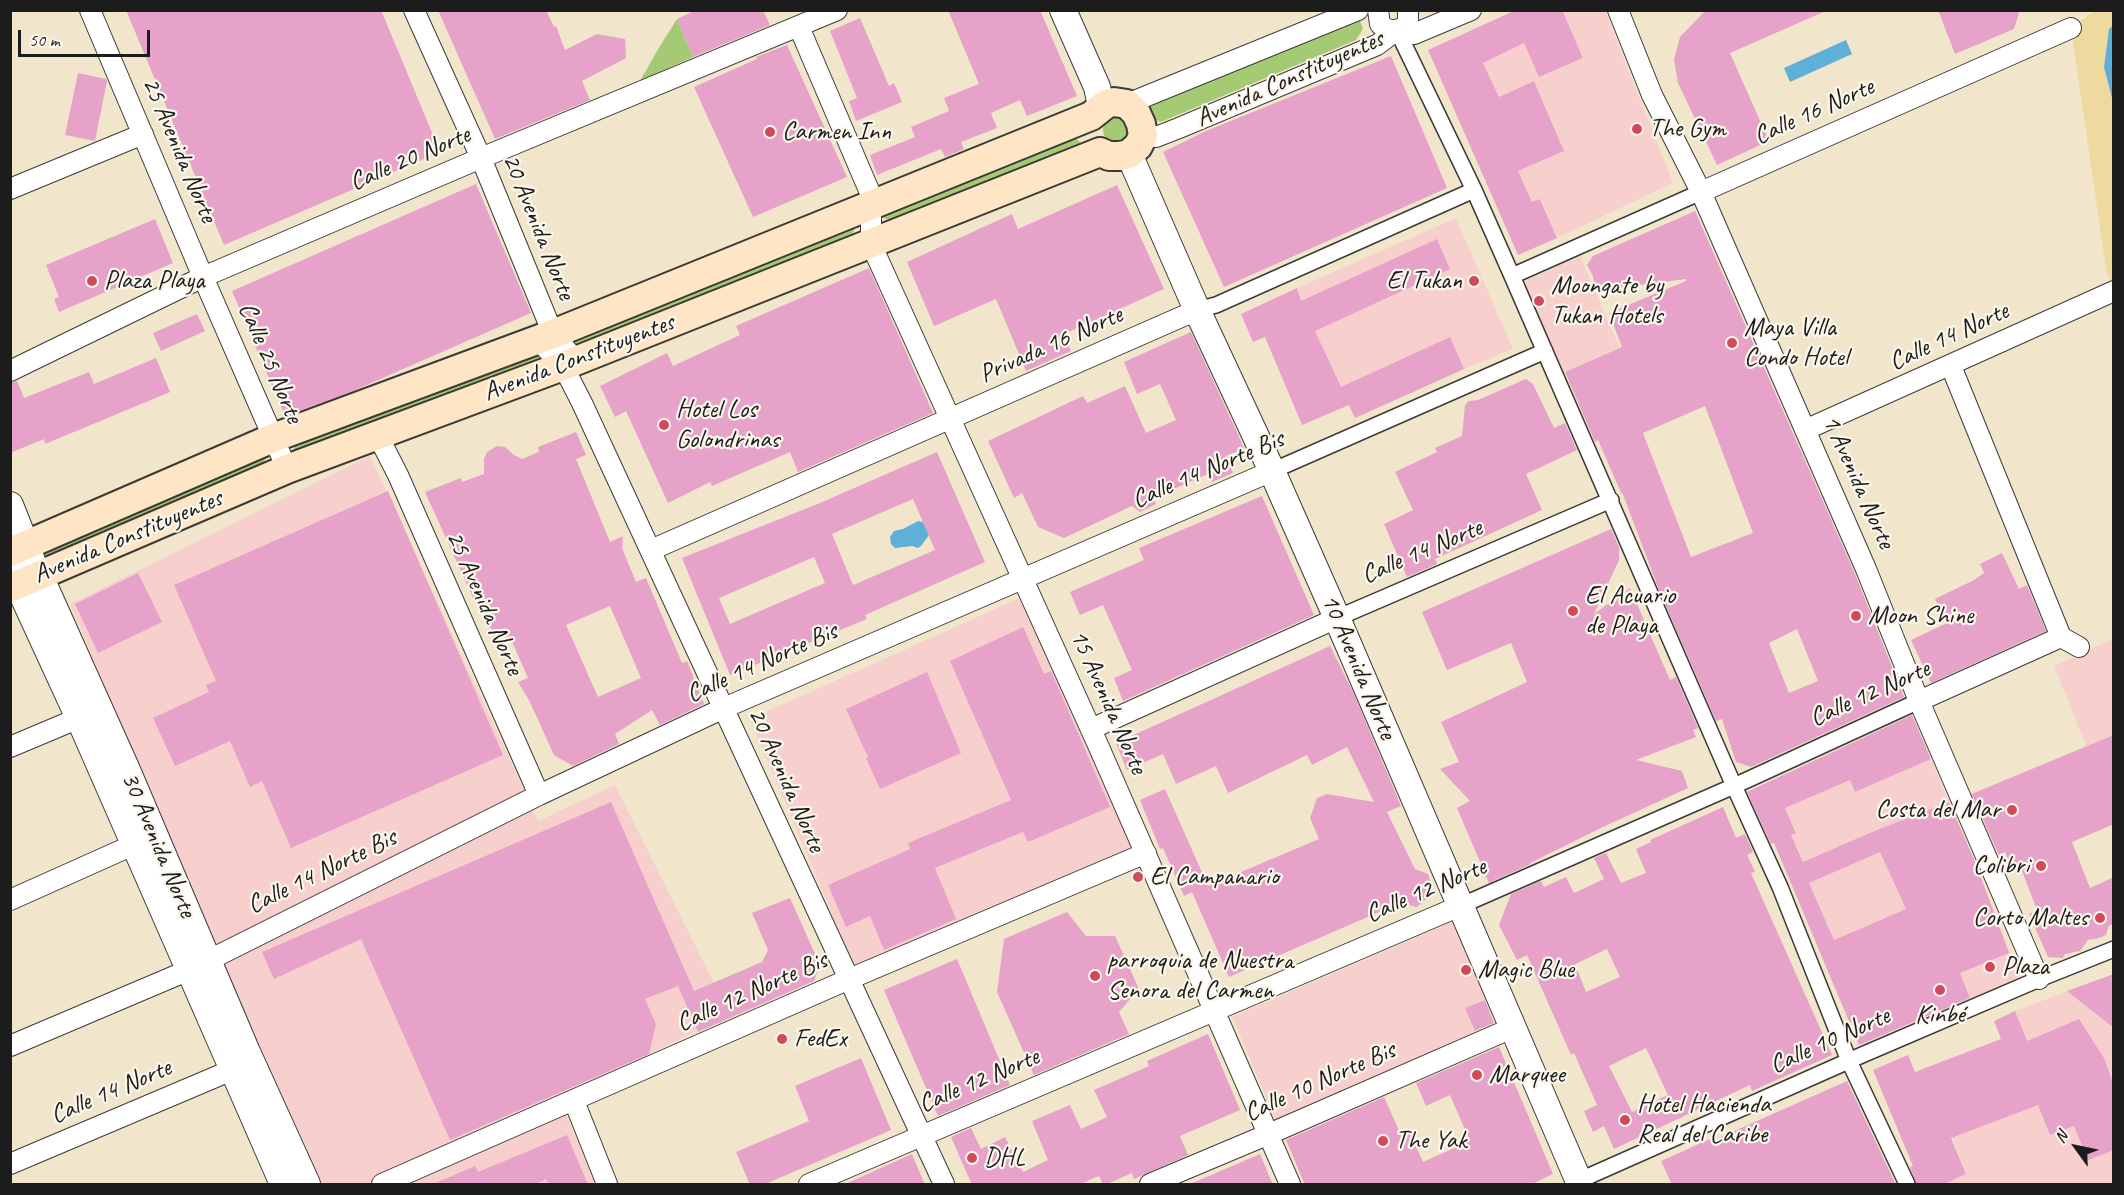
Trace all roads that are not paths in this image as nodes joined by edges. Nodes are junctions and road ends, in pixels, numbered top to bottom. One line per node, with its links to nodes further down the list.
1 (90, 10): 14 (street, 25 Avenida Norte)
2 (414, 10): 16 (street, 20 Avenida Norte)
3 (837, 10): 10 (street, Calle 20 Norte)
4 (1063, 10): 13 (street)
5 (1359, 10): 13 (street, Avenida Constituyentes)
6 (1378, 10): 12 (street)
7 (1408, 10): 12 (street)
8 (1471, 10): 12 (street, Avenida Constituyentes)
9 (1618, 10): 19 (street, 1 Avenida Norte)
10 (799, 27): 16 (street, Calle 20 Norte); 20 (street)
11 (2071, 28): 19 (street, Calle 16 Norte)
12 (1397, 30): 15 (street, Avenida Constituyentes); 18 (street)
13 (1114, 105): 15 (main road); 20 (main road, Avenida Constituyentes)
14 (143, 134): 17 (street); 23 (street, 25 Avenida Norte)
15 (1136, 145): 21 (main road, Avenida Constituyentes); 25 (street, 10 Avenida Norte)
16 (481, 158): 23 (street, Calle 20 Norte); 26 (street, 20 Avenida Norte)
17 (10, 189)
18 (1473, 190): 22 (street); 25 (street, Privada 16 Norte)
19 (1701, 192): 22 (street, Calle 16 Norte); 32 (street, 1 Avenida Norte)
20 (872, 205): 21 (street); 26 (main road, Avenida Constituyentes)
21 (871, 244): 28 (main road, Avenida Constituyentes); 31 (street, 15 Avenida Norte)
22 (1512, 276): 27 (street)
23 (203, 277): 30 (street, Calle 20 Norte); 34 (street, Calle 25 Norte)
24 (2114, 291): 29 (street, Calle 14 Norte)
25 (1197, 310): 31 (street, Privada 16 Norte); 36 (street, 10 Avenida Norte)
26 (546, 337): 28 (street, 20 Avenida Norte); 34 (main road, Avenida Constituyentes)
27 (1545, 351): 36 (street, Calle 14 Norte Bis); 37 (street)
28 (569, 363): 33 (main road, Avenida Constituyentes); 40 (street, 20 Avenida Norte)
29 (1951, 366): 32 (street, Calle 14 Norte); 44 (street)
30 (10, 371)
31 (950, 420): 40 (street, Privada 16 Norte); 41 (street, 15 Avenida Norte)
32 (1805, 430): 46 (street, 1 Avenida Norte)
33 (377, 434): 35 (main road, Avenida Constituyentes); 52 (street, 25 Avenida Norte)
34 (273, 438): 35 (street, Calle 25 Norte); 39 (main road, Avenida Constituyentes)
35 (287, 469): 42 (main road, Avenida Constituyentes)
36 (1272, 471): 41 (street, Calle 14 Norte Bis); 43 (street, 10 Avenida Norte)
37 (1611, 500): 43 (street, Calle 14 Norte); 51 (street)
38 (10, 505): 39 (street, 30 Avenida Norte)
39 (18, 548): 42 (street, 30 Avenida Norte)
40 (651, 550): 47 (street, 20 Avenida Norte)
41 (1022, 578): 47 (street, Calle 14 Norte Bis); 49 (street, 15 Avenida Norte)
42 (19, 579): 48 (street, 30 Avenida Norte); 58 (street, 30 Avenida Norte)
43 (1337, 618): 49 (street, Calle 14 Norte); 56 (street, 10 Avenida Norte)
44 (2061, 638): 45 (street); 46 (street, Calle 12 Norte)
45 (2079, 647)
46 (1919, 701): 51 (street, Calle 12 Norte); 59 (street, 1 Avenida Norte)
47 (724, 708): 52 (street, Calle 14 Norte Bis); 60 (street, 20 Avenida Norte)
48 (79, 718): 50 (street); 53 (street, 30 Avenida Norte)
49 (1091, 729): 54 (street, 15 Avenida Norte)
50 (10, 747)
51 (1734, 786): 56 (street, Calle 12 Norte); 64 (street)
52 (539, 795): 58 (street, Calle 14 Norte Bis)
53 (133, 845): 55 (street); 58 (street, 30 Avenida Norte)
54 (1146, 853): 60 (street, Calle 12 Norte Bis); 61 (street, 15 Avenida Norte)
55 (10, 900)
56 (1460, 906): 61 (street, Calle 12 Norte); 62 (street, 10 Avenida Norte)
57 (2114, 949): 59 (street, Calle 10 Norte)
58 (198, 965): 63 (street, Calle 14 Norte Bis); 65 (street, 30 Avenida Norte); 72 (street, 30 Avenida Norte)
59 (2039, 979): 64 (street, Calle 10 Norte)
60 (847, 980): 66 (street, Calle 12 Norte Bis); 67 (street, 20 Avenida Norte)
61 (1215, 1010): 67 (street, Calle 12 Norte); 68 (street, 15 Avenida Norte)
62 (1512, 1028): 68 (street, Calle 10 Norte Bis); 70 (street, 10 Avenida Norte)
63 (10, 1046)
64 (1849, 1061): 70 (street, Calle 10 Norte); 79 (street)
65 (232, 1070): 69 (street, Calle 14 Norte); 71 (street, 30 Avenida Norte)
66 (574, 1101): 73 (street, Calle 12 Norte Bis); 74 (street)
67 (922, 1135): 75 (street, Calle 12 Norte); 76 (street, 20 Avenida Norte)
68 (1267, 1135): 77 (street, Calle 10 Norte Bis); 78 (street, 15 Avenida Norte)
69 (10, 1164)
70 (1576, 1183)
71 (283, 1185)
72 (307, 1185)
73 (382, 1185)
74 (607, 1185)
75 (809, 1185)
76 (944, 1185)
77 (1150, 1185)
78 (1290, 1185)
79 (1907, 1185)

